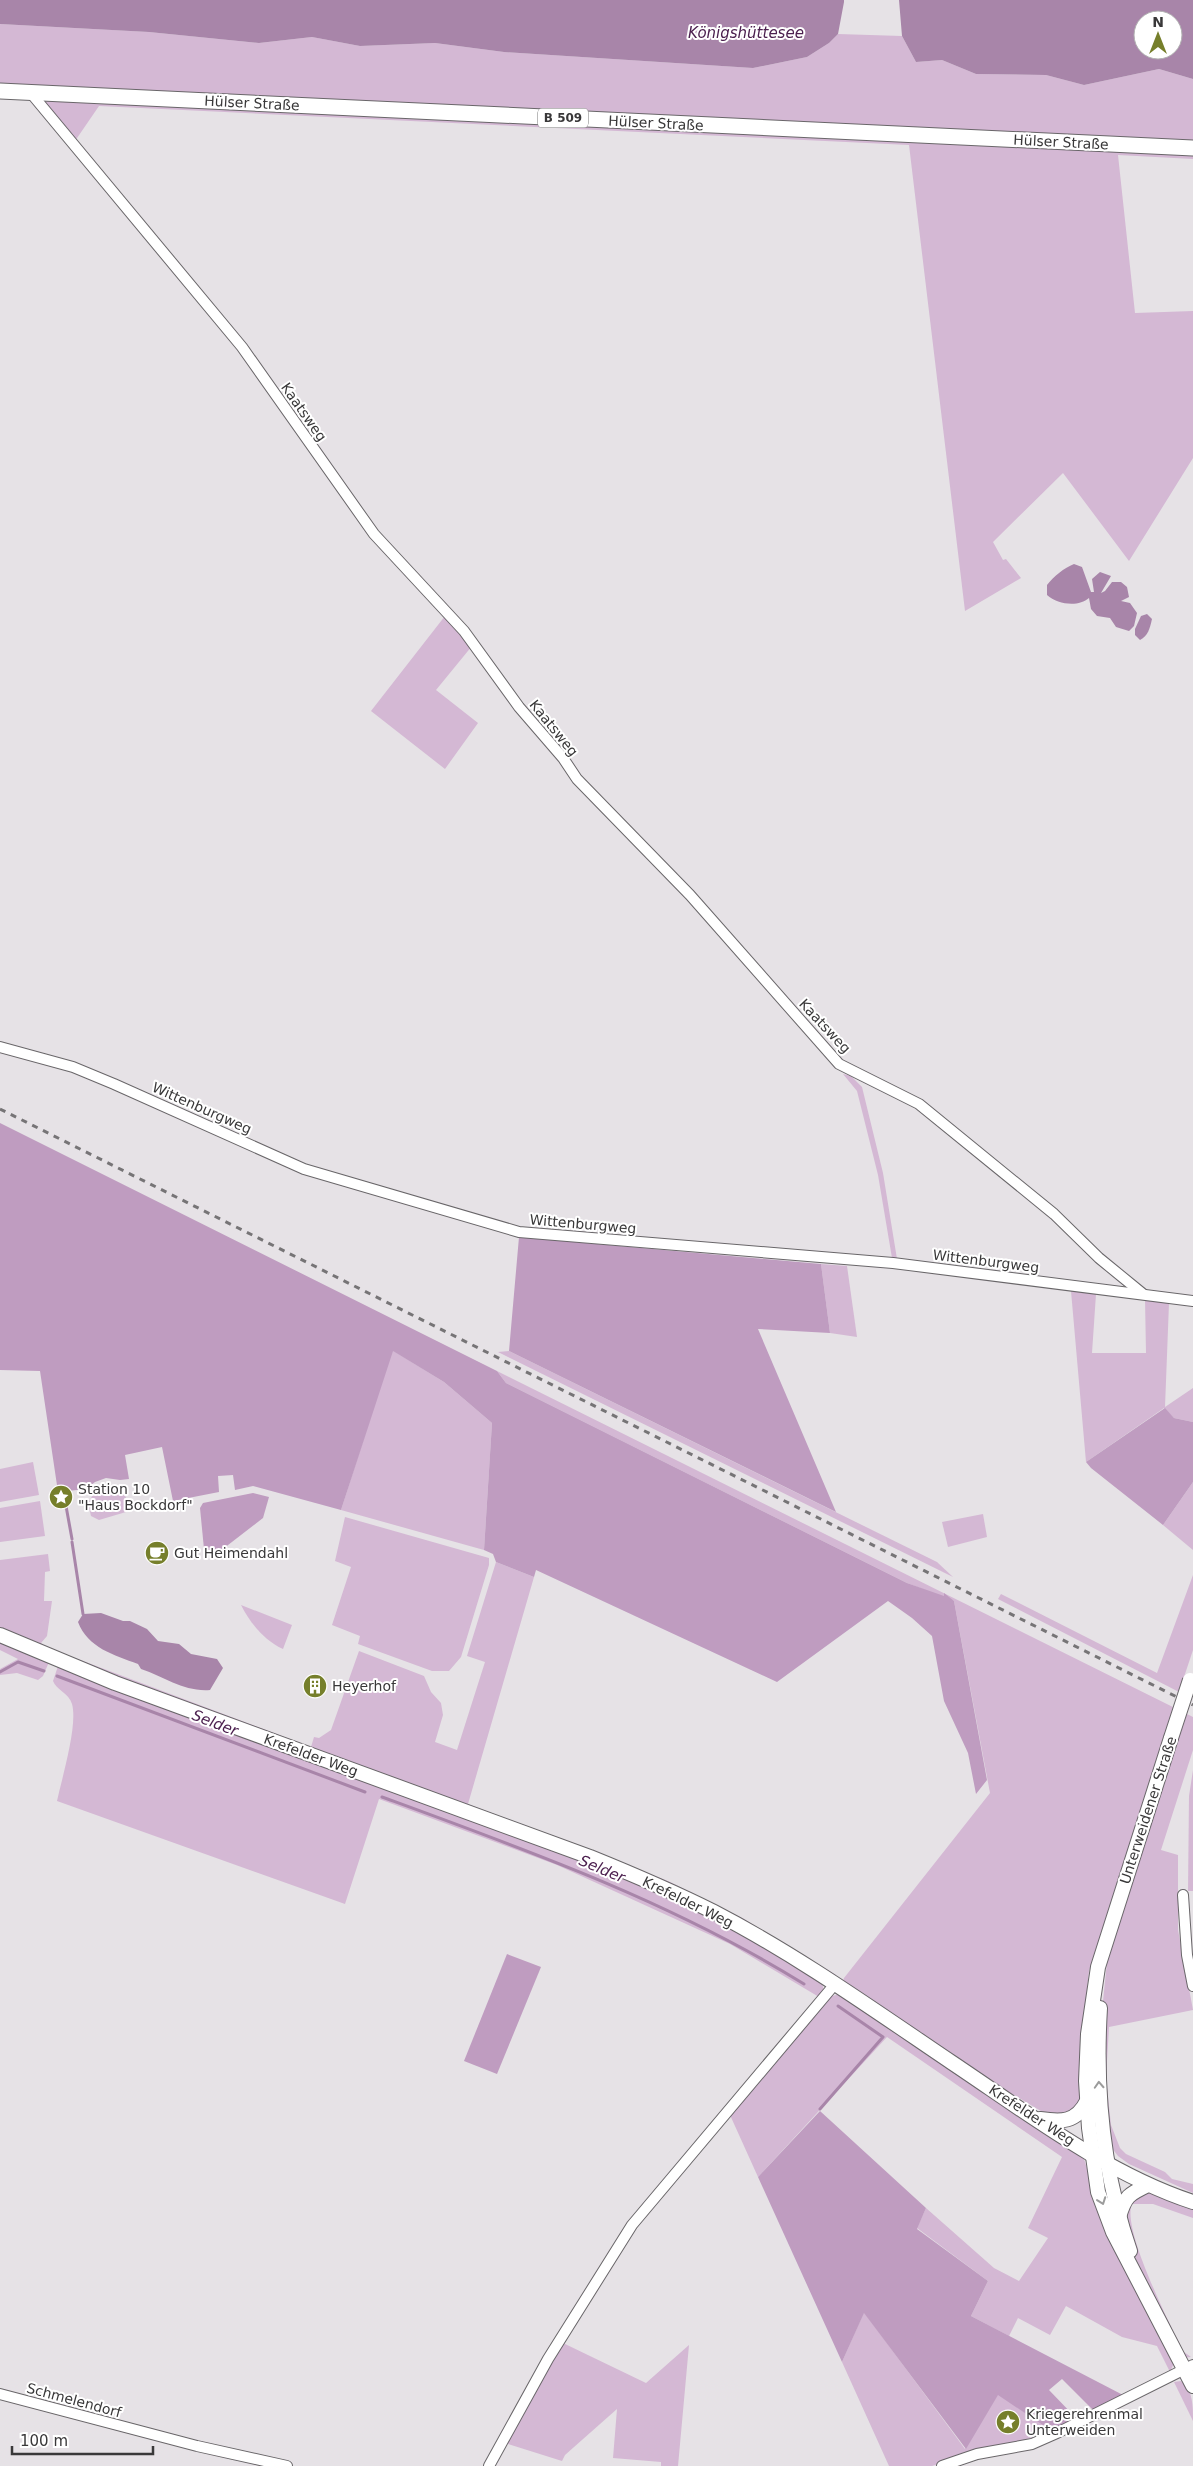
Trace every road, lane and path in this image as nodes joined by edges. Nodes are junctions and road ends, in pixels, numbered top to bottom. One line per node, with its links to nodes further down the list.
1 (0, 91): 2 (main road, Hülser Straße / B 509)
2 (30, 92): 3 (main road, Hülser Straße / B 509); 5 (street, Kaatsweg)
3 (1193, 148)
4 (0, 1047): 5 (street, Wittenburgweg)
5 (1143, 1294): 6 (street, Wittenburgweg)
6 (1193, 1301)
7 (0, 1635): 11 (street, Krefelder Weg)
8 (1192, 1675): 10 (street, Unterweidener Straße, bridge)
9 (1183, 1894): 12 (street)
10 (1105, 1950): 13 (street, Unterweidener Straße); 16 (street, Unterweidener Straße, one-way to 10)
11 (835, 1984): 14 (street, Krefelder Weg); 25 (street)
12 (1193, 1986)
13 (1087, 2101): 14 (street); 15 (street, Unterweidener Straße)
14 (1036, 2118): 15 (street, Krefelder Weg)
15 (1093, 2154): 16 (street, Krefelder Weg); 20 (street, Unterweidener Straße, one-way to 20)
16 (1107, 2162): 17 (street, Krefelder Weg); 19 (street, Unterweidener Straße)
17 (1148, 2185): 18 (street, Krefelder Weg); 19 (street)
18 (1193, 2202)
19 (1119, 2216): 20 (street, Unterweidener Straße)
20 (1149, 2306): 21 (street, Unterweidener Straße)
21 (1189, 2368): 22 (street, Unterweidener Straße); 26 (street)
22 (1193, 2386)
23 (0, 2394): 24 (street, Schmelendorf)
24 (287, 2466)
25 (489, 2466)
26 (942, 2466)

